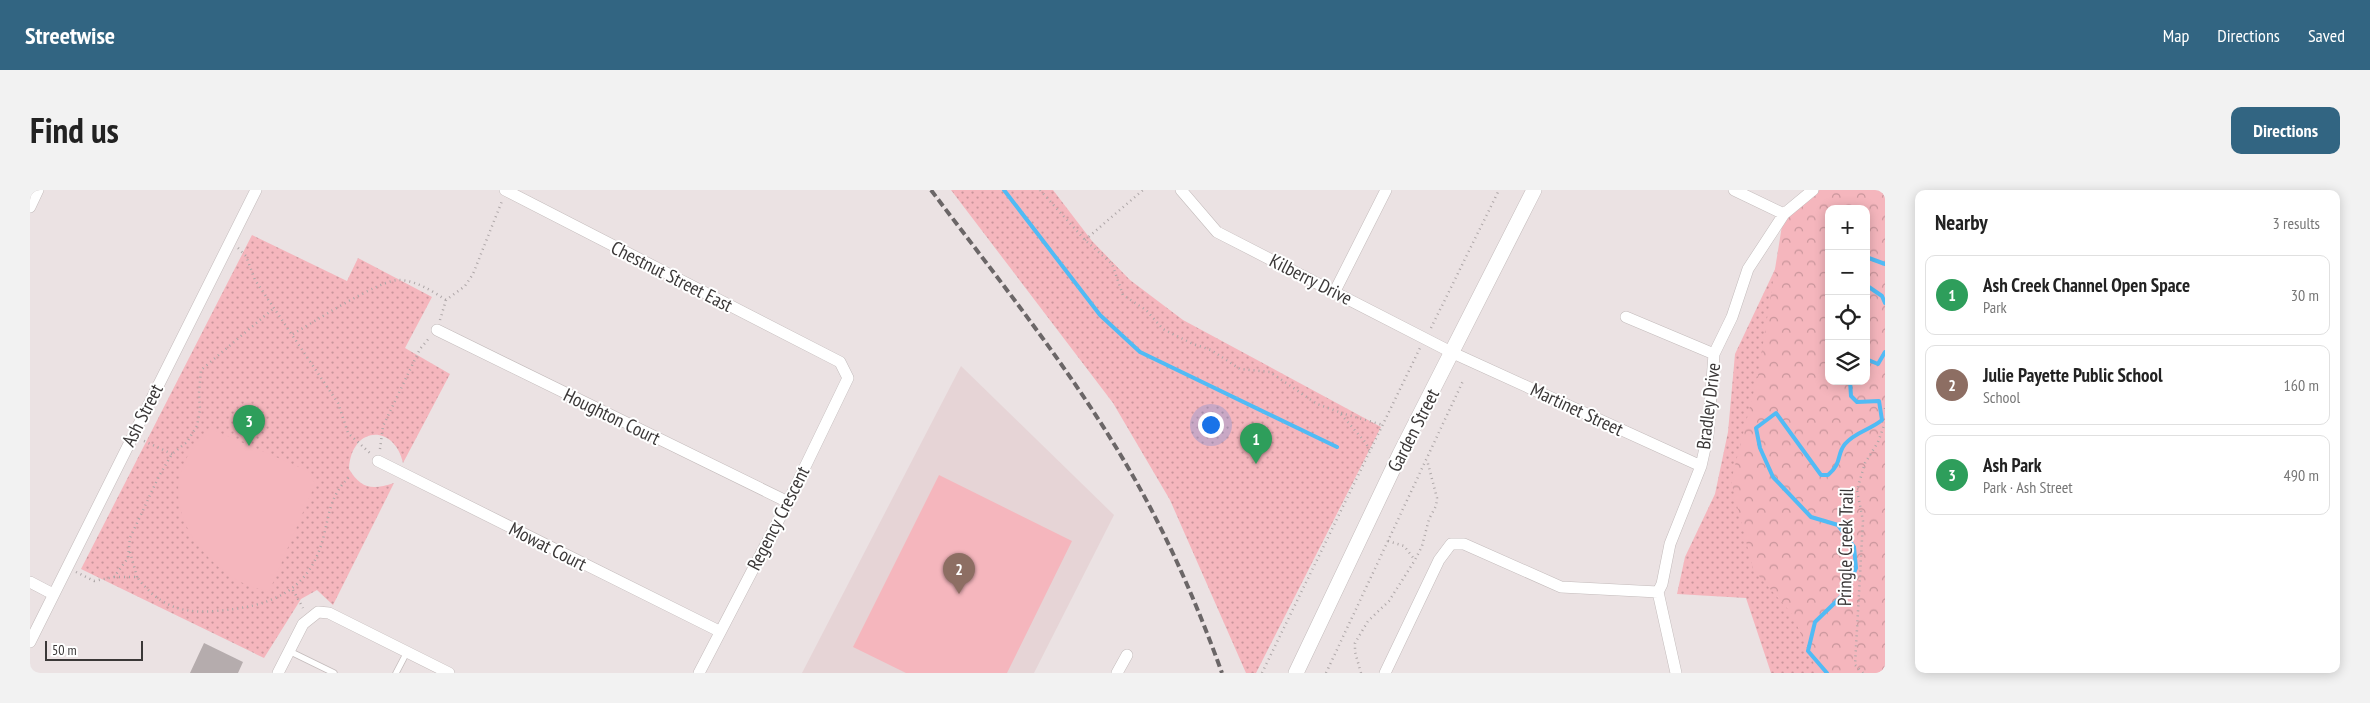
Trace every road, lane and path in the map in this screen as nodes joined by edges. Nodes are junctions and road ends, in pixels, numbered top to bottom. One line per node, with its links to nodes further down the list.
1 (38, 190): 13 (street)
2 (256, 190): 15 (street, Ash Street)
3 (505, 190): 12 (street, Chestnut Street East)
4 (1040, 190): 16 (path)
5 (1143, 190): 16 (path)
6 (1181, 190): 17 (street, Kilberry Drive)
7 (1386, 190): 17 (street)
8 (1500, 190): 23 (path)
9 (1534, 190): 24 (street, Garden Street)
10 (1734, 190): 14 (street)
11 (1813, 190): 14 (street, Bradley Drive)
12 (519, 193): 26 (street, Chestnut Street East)
13 (30, 207)
14 (1784, 214): 25 (street, Bradley Drive)
15 (231, 240): 19 (path); 33 (street, Ash Street)
16 (1085, 240): 29 (path)
17 (1335, 291): 23 (street, Kilberry Drive)
18 (446, 300): 22 (path)
19 (274, 308): 22 (path); 35 (path)
20 (1626, 318): 25 (street)
21 (437, 330): 40 (street, Houghton Court)
22 (293, 334): 37 (path)
23 (1425, 338): 24 (street, Kilberry Drive); 32 (path)
24 (1453, 352): 38 (street, Martinet Street); 64 (street, Garden Street)
25 (1714, 354): 38 (street, Bradley Drive)
26 (840, 362): 40 (street, Regency Crescent)
27 (1463, 381): 36 (path)
28 (1885, 408): 30 (path)
29 (1339, 412): 32 (path); 34 (path)
30 (1885, 412)
31 (1885, 423): 69 (path, Pringle Creek Trail)
32 (1383, 424): 34 (path)
33 (132, 435): 35 (path); 44 (street, Ash Street)
34 (1370, 452): 63 (path)
35 (172, 454): 41 (path)
36 (1426, 459): 42 (path); 43 (path)
37 (378, 461): 52 (street, Mowat Court)
38 (1700, 466): 49 (street, Bradley Drive)
39 (351, 475): 48 (path)
40 (788, 502): 52 (street, Regency Crescent)
41 (130, 538): 45 (path); 46 (path)
42 (1388, 541): 43 (path); 65 (path)
43 (1415, 560): 66 (path)
44 (66, 567): 45 (path); 50 (street, Ash Street)
45 (114, 577): 46 (path)
46 (137, 577): 48 (path)
47 (30, 582): 50 (street)
48 (293, 590): 51 (path)
49 (1658, 592): 67 (street); 68 (street, Bradley Drive)
50 (53, 594): 53 (street, Ash Street)
51 (303, 608)
52 (719, 631): 61 (street, Regency Crescent)
53 (30, 642)
54 (289, 651): 55 (street); 57 (street); 58 (lane)
55 (407, 652): 59 (lane); 60 (street)
56 (1127, 655): 62 (street)
57 (278, 673)
58 (334, 673)
59 (396, 673)
60 (449, 673)
61 (699, 673)
62 (1117, 673)
63 (1262, 673)
64 (1296, 673)
65 (1326, 673)
66 (1362, 673)
67 (1385, 673)
68 (1676, 673)
69 (1863, 673)

